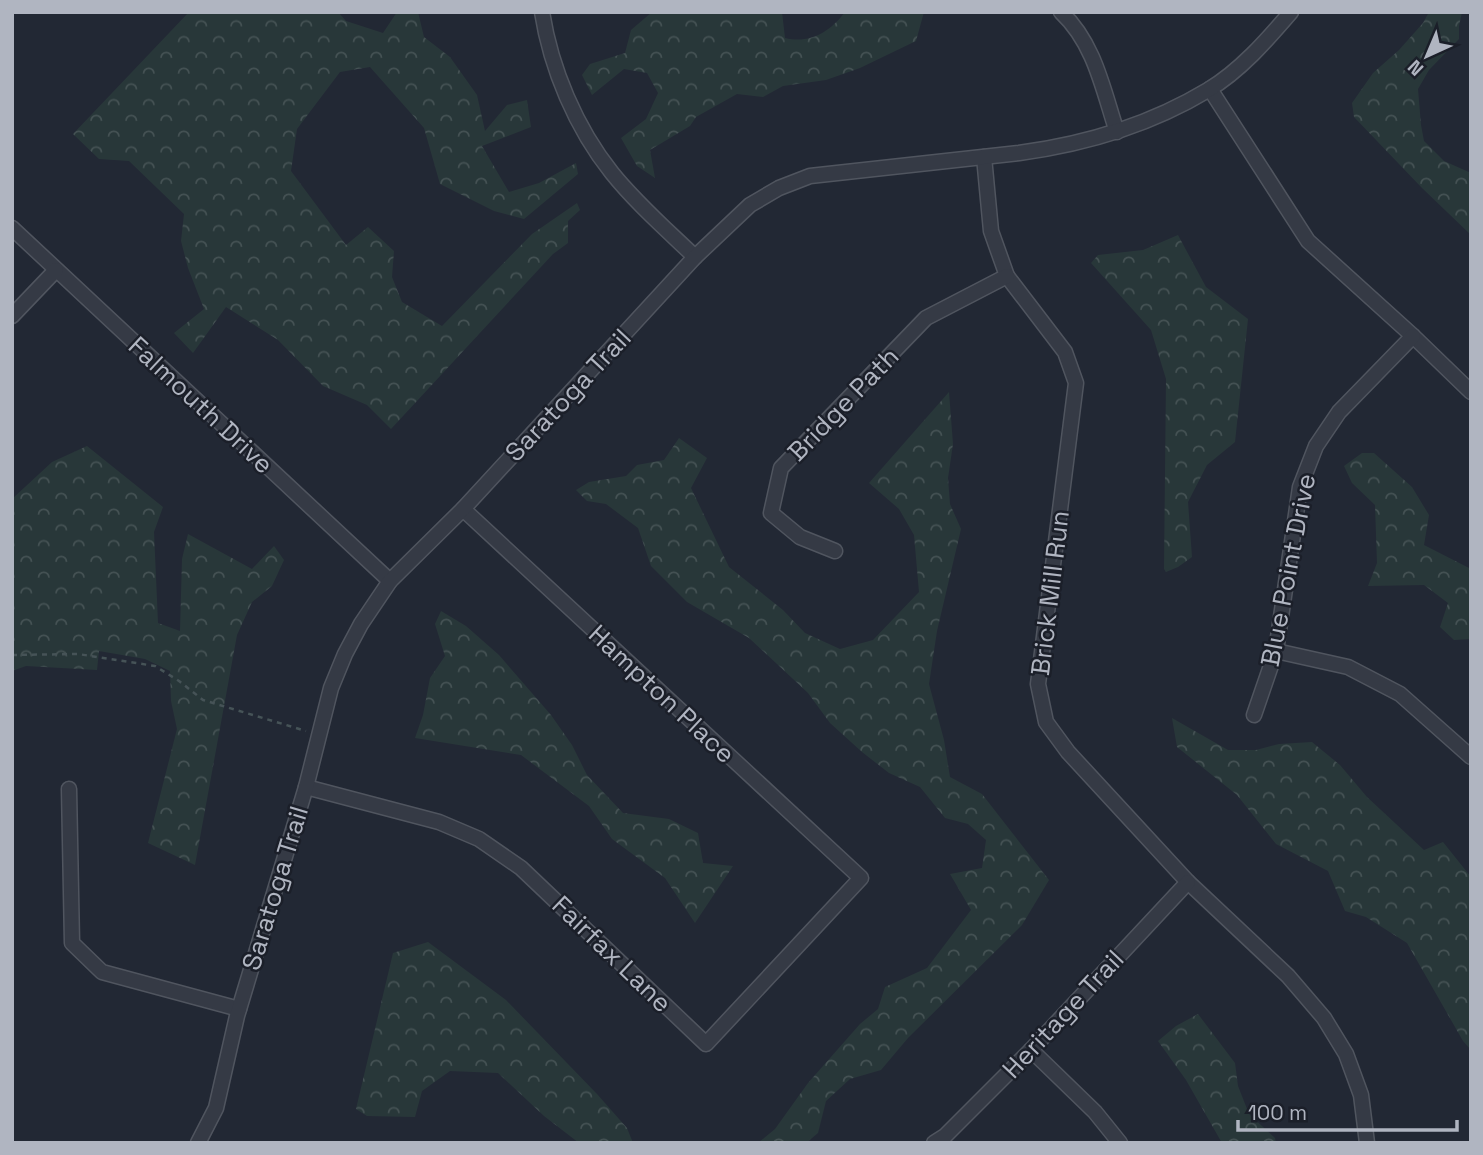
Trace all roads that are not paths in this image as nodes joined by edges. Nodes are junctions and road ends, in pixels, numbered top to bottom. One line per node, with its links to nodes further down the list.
1 (541, 12): 8 (street)
2 (1061, 12): 5 (street)
3 (1291, 12): 4 (street, Saratoga Trail)
4 (1210, 89): 5 (street, Saratoga Trail); 12 (street)
5 (1117, 132): 6 (street, Saratoga Trail)
6 (984, 158): 8 (street, Saratoga Trail); 10 (street, Brick Mill Run)
7 (12, 228): 9 (street, Falmouth Drive)
8 (695, 257): 14 (street, Saratoga Trail)
9 (56, 270): 11 (street); 16 (street, Falmouth Drive)
10 (1007, 276): 15 (street, Bridge Path); 23 (street, Brick Mill Run)
11 (12, 316)
12 (1413, 336): 13 (street); 17 (street, Blue Point Drive)
13 (1471, 392)
14 (463, 509): 16 (street, Saratoga Trail); 22 (street, Hampton Place)
15 (835, 551)
16 (390, 581): 20 (street, Saratoga Trail)
17 (1276, 651): 18 (street, Blue Point Drive); 19 (street)
18 (1254, 715)
19 (1471, 757)
20 (306, 787): 22 (street, Fairfax Lane); 24 (street, Saratoga Trail)
21 (69, 789): 24 (street)
22 (861, 878)
23 (1188, 882): 25 (street, Heritage Trail); 29 (street, Brick Mill Run)
24 (239, 1009): 26 (street, Saratoga Trail)
25 (1031, 1049): 27 (street, Heritage Trail); 28 (street)
26 (198, 1143)
27 (934, 1143)
28 (1120, 1143)
29 (1367, 1143)

